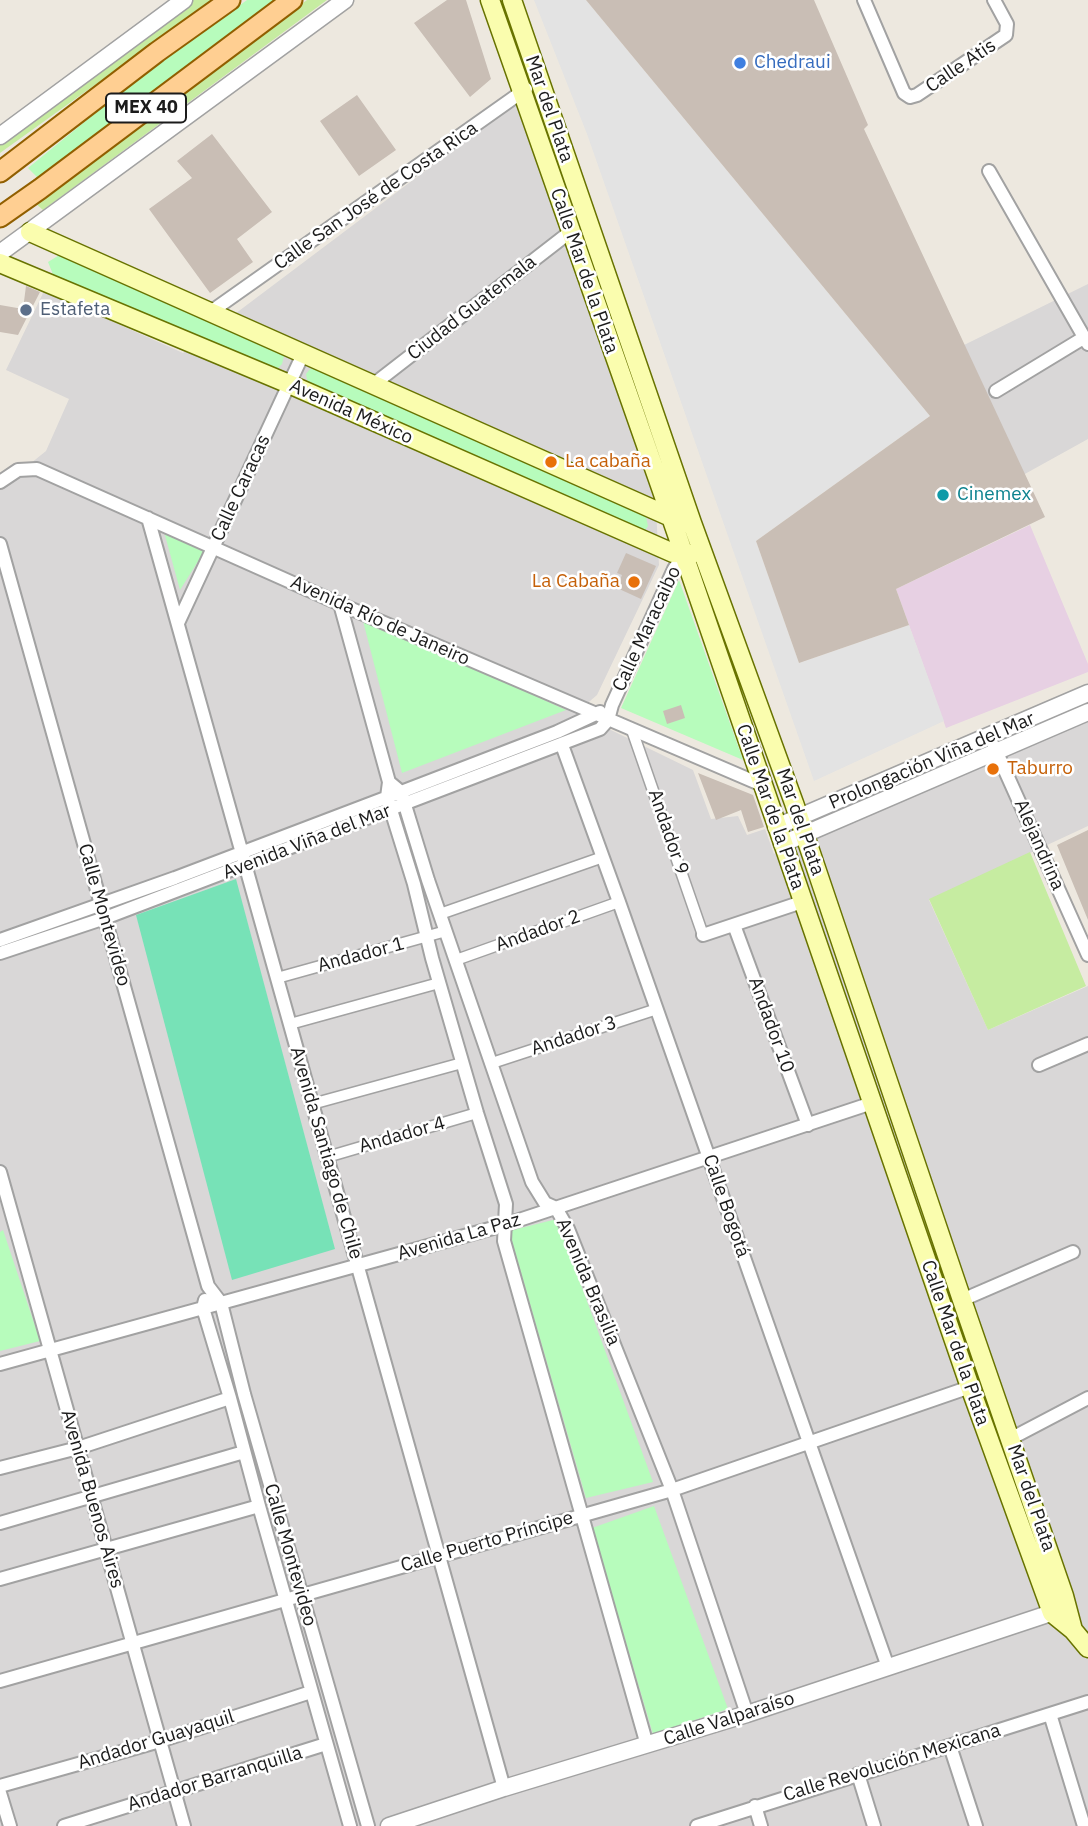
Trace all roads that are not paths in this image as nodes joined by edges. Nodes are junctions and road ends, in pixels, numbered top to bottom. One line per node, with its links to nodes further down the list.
1 (184, 0): 11 (street)
2 (230, 0): 13 (main road, MEX 40)
3 (292, 0): 14 (main road, MEX 40)
4 (345, 0): 15 (street)
5 (490, 0): 10 (main road, Calle Mar de la Plata)
6 (512, 0): 9 (main road, Mar del Plata)
7 (864, 0): 8 (street, Calle Atis)
8 (994, 0)
9 (539, 80): 10 (street, Calle San José de Costa Rica); 28 (main road, Mar del Plata)
10 (522, 92): 16 (main road, Calle Mar de la Plata); 19 (street, Calle San José de Costa Rica)
11 (0, 136)
12 (989, 171): 20 (street)
13 (0, 172)
14 (0, 217)
15 (30, 232): 17 (street); 19 (main road, Avenida México)
16 (570, 232): 23 (street, Ciudad Guatemala); 27 (main road, Calle Mar de la Plata)
17 (0, 253)
18 (0, 263): 22 (main road, Avenida México)
19 (212, 312): 21 (main road, Avenida México)
20 (1086, 341): 24 (street)
21 (304, 352): 22 (street, Calle Caracas); 23 (main road, Avenida México)
22 (289, 384): 30 (street, Calle Caracas); 32 (main road, Avenida México)
23 (374, 384): 27 (main road, Avenida México)
24 (996, 391)
25 (0, 482): 26 (street, Avenida Río de Janeiro)
26 (148, 518): 30 (street, Avenida Río de Janeiro); 34 (street, Avenida Santiago de Chile)
27 (670, 518): 28 (main road, Avenida México); 32 (main road, Calle Mar de la Plata)
28 (692, 523): 31 (main road, Mar del Plata)
29 (0, 544): 52 (street, Calle Montevideo)
30 (214, 547): 33 (street, Avenida Río de Janeiro); 34 (street, Calle Caracas)
31 (703, 553): 32 (main road, Avenida México); 46 (main road, Mar del Plata)
32 (684, 555): 37 (street, Calle Maracaibo); 43 (main road, Calle Mar de la Plata)
33 (340, 604): 37 (street, Avenida Río de Janeiro); 42 (street)
34 (178, 623): 49 (street, Avenida Santiago de Chile)
35 (1088, 693): 39 (street, Prolongación Viña del Mar)
36 (1088, 712): 41 (street, Prolongación Viña del Mar)
37 (602, 717): 38 (street, Avenida Río de Janeiro); 40 (street, Avenida Viña del Mar); 44 (street, Avenida Viña del Mar)
38 (632, 730): 43 (street, Avenida Río de Janeiro); 57 (street, Andador 9)
39 (990, 736): 41 (street, Alejandrina); 46 (street, Prolongación Viña del Mar)
40 (562, 745): 44 (street, Avenida Viña del Mar); 48 (street, Calle Bogotá)
41 (997, 752): 46 (street, Prolongación Viña del Mar); 61 (street, Alejandrina)
42 (389, 782): 44 (street); 45 (street)
43 (762, 785): 47 (main road, Calle Mar de la Plata)
44 (403, 798): 45 (street, Avenida Viña del Mar); 53 (street, Avenida Brasilia)
45 (389, 803): 49 (street, Avenida Viña del Mar); 58 (street)
46 (802, 826): 47 (street, Prolongación Viña del Mar); 84 (main road, Mar del Plata)
47 (779, 835): 51 (main road, Calle Mar de la Plata)
48 (603, 857): 50 (street, Calle Bogotá); 53 (street)
49 (244, 858): 52 (street, Avenida Viña del Mar); 54 (street, Avenida Viña del Mar); 63 (street, Avenida Santiago de Chile)
50 (619, 902): 62 (street, Andador 2); 65 (street, Calle Bogotá)
51 (802, 902): 55 (street); 71 (main road, Calle Mar de la Plata)
52 (101, 905): 54 (street, Calle Montevideo); 59 (street, Avenida Viña del Mar)
53 (439, 914): 56 (street, Avenida Brasilia)
54 (105, 918): 60 (street, Avenida Viña del Mar); 83 (street, Calle Montevideo)
55 (734, 925): 57 (street); 74 (street, Andador 10)
56 (446, 932): 58 (street, Andador 1); 62 (street, Avenida Brasilia)
57 (703, 935)
58 (427, 937): 63 (street, Andador 1); 64 (street)
59 (0, 940)
60 (0, 953)
61 (1088, 955)
62 (456, 960): 69 (street, Avenida Brasilia)
63 (277, 978): 66 (street, Avenida Santiago de Chile)
64 (439, 983): 66 (street); 68 (street)
65 (657, 1009): 69 (street, Andador 3); 76 (street, Calle Bogotá)
66 (290, 1024): 72 (street, Avenida Santiago de Chile)
67 (1088, 1044): 70 (street)
68 (462, 1063): 72 (street); 73 (street)
69 (492, 1063): 78 (street, Avenida Brasilia)
70 (1038, 1065)
71 (872, 1103): 74 (street, Avenida La Paz); 89 (main road, Calle Mar de la Plata)
72 (312, 1104): 75 (street, Avenida Santiago de Chile)
73 (477, 1114): 75 (street, Andador 4); 80 (street)
74 (808, 1125): 76 (street, Avenida La Paz)
75 (327, 1157): 82 (street, Avenida Santiago de Chile)
76 (709, 1157): 78 (street, Avenida La Paz); 93 (street, Calle Bogotá)
77 (0, 1172): 79 (street, Avenida Buenos Aires)
78 (556, 1208): 80 (street, Avenida La Paz); 97 (street, Avenida Brasilia)
79 (5, 1212): 87 (street, Avenida Buenos Aires)
80 (504, 1225): 82 (street, Avenida La Paz); 100 (street)
81 (1073, 1252): 84 (street)
82 (357, 1265): 85 (street, Avenida La Paz); 103 (street, Avenida Santiago de Chile)
83 (208, 1286): 85 (street, Calle Montevideo); 86 (street, Calle Montevideo)
84 (962, 1300): 92 (main road, Mar del Plata)
85 (221, 1303): 86 (street, Avenida La Paz); 105 (street, Calle Montevideo)
86 (203, 1308): 87 (street, Avenida La Paz); 90 (street, Calle Montevideo)
87 (49, 1350): 88 (street, Avenida La Paz); 94 (street, Avenida Buenos Aires)
88 (0, 1364)
89 (970, 1387): 93 (street, Calle Puerto Príncipe); 107 (main road, Calle Mar de la Plata)
90 (230, 1398): 94 (street); 95 (street, Calle Montevideo)
91 (1088, 1398): 92 (street)
92 (1010, 1439): 107 (main road, Mar del Plata)
93 (809, 1443): 97 (street, Calle Puerto Príncipe); 110 (street, Calle Bogotá)
94 (78, 1448): 96 (street); 98 (street, Avenida Buenos Aires)
95 (244, 1452): 98 (street); 99 (street, Calle Montevideo)
96 (0, 1468)
97 (672, 1490): 100 (street, Calle Puerto Príncipe); 114 (street, Avenida Brasilia)
98 (91, 1497): 101 (street); 102 (street, Avenida Buenos Aires)
99 (258, 1506): 102 (street); 106 (street, Calle Montevideo)
100 (582, 1515): 103 (street, Calle Puerto Príncipe); 118 (street)
101 (0, 1523)
102 (106, 1549): 104 (street); 108 (street, Avenida Buenos Aires)
103 (439, 1556): 105 (street, Calle Puerto Príncipe); 122 (street, Avenida Santiago de Chile)
104 (0, 1579)
105 (301, 1594): 106 (street, Calle Puerto Príncipe); 130 (street, Calle Montevideo)
106 (286, 1599): 108 (street, Calle Puerto Príncipe); 112 (street, Calle Montevideo)
107 (1060, 1610): 109 (main road); 110 (street, Calle Valparaíso)
108 (133, 1644): 111 (street, Calle Puerto Príncipe); 116 (street, Avenida Buenos Aires)
109 (1088, 1648)
110 (888, 1667): 114 (street, Calle Valparaíso)
111 (0, 1681)
112 (311, 1692): 116 (street, Andador Guayaquil); 117 (street, Calle Montevideo)
113 (1088, 1702): 115 (street, Calle Revolución Mexicana)
114 (747, 1714): 118 (street, Calle Valparaíso)
115 (1050, 1714): 119 (street, Calle Revolución Mexicana); 136 (street)
116 (160, 1741): 121 (street, Andador Guayaquil); 124 (street, Avenida Buenos Aires)
117 (326, 1744): 124 (street, Andador Barranquilla); 129 (street, Calle Montevideo)
118 (647, 1745): 122 (street, Calle Valparaíso)
119 (950, 1746): 120 (street, Calle Revolución Mexicana); 135 (street)
120 (858, 1774): 125 (street, Calle Revolución Mexicana); 134 (street)
121 (0, 1786)
122 (504, 1788): 131 (street, Calle Valparaíso)
123 (0, 1793): 126 (street)
124 (174, 1793): 127 (street, Andador Barranquilla); 128 (street, Avenida Buenos Aires)
125 (755, 1806): 132 (street, Calle Revolución Mexicana); 133 (street)
126 (10, 1826)
127 (64, 1826)
128 (184, 1826)
129 (349, 1826)
130 (368, 1826)
131 (389, 1826)
132 (697, 1826)
133 (761, 1826)
134 (874, 1826)
135 (976, 1826)
136 (1084, 1826)

